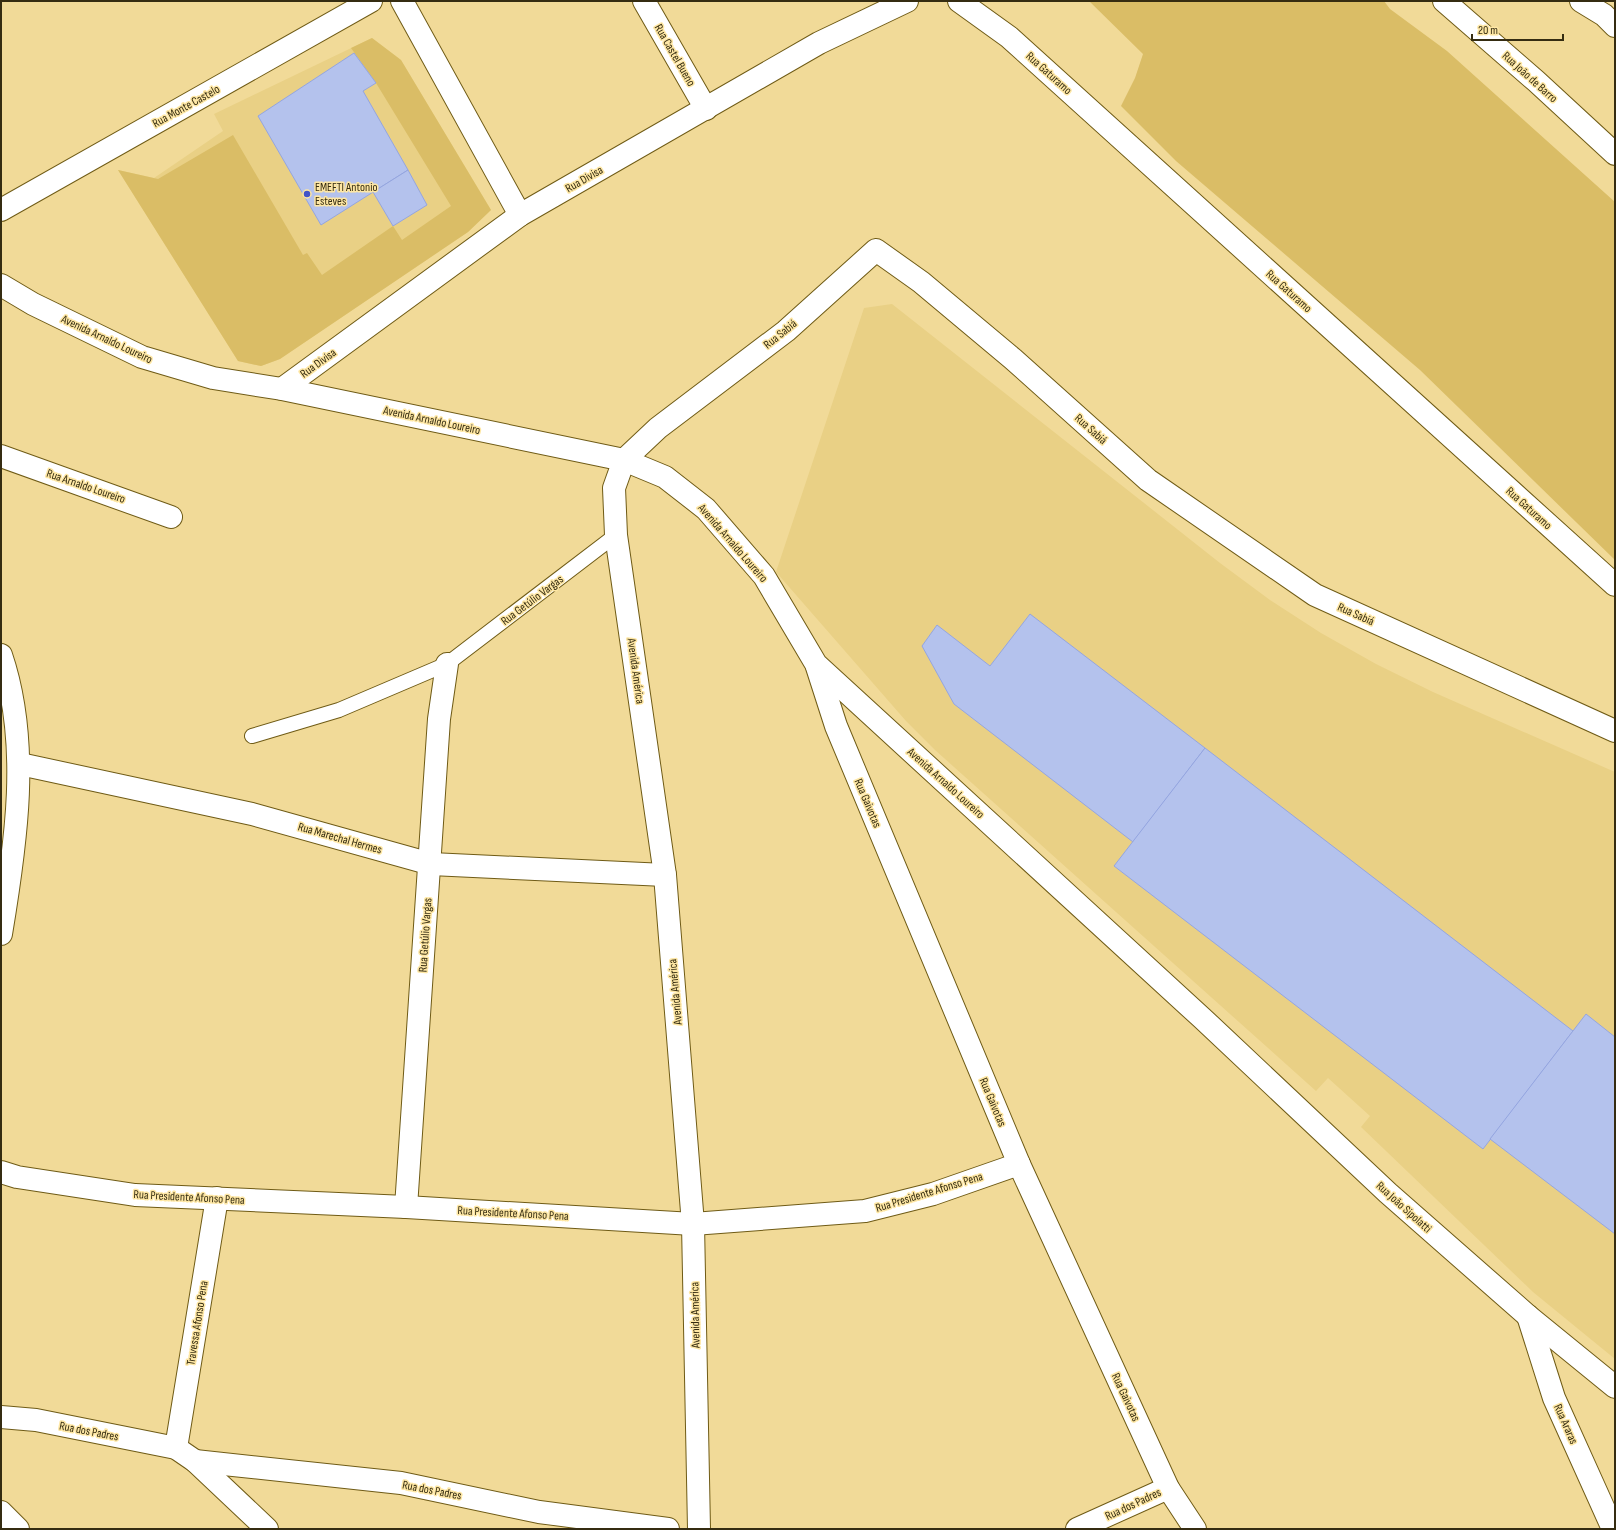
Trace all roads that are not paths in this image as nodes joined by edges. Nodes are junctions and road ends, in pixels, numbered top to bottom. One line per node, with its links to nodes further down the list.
1 (372, 1): 11 (street, Rua Monte Castelo)
2 (402, 1): 12 (street)
3 (644, 1): 9 (street, Rua Castel Bueno)
4 (907, 1): 9 (street, Rua Divisa)
5 (959, 1): 19 (street, Rua Gaturamo)
6 (1444, 1): 10 (street, Rua João de Barro)
7 (1581, 1): 8 (street)
8 (1615, 26)
9 (706, 110): 12 (street, Rua Divisa)
10 (1615, 154)
11 (1, 210)
12 (520, 215): 14 (street, Rua Divisa)
13 (1, 285): 14 (street, Avenida Arnaldo Loureiro)
14 (282, 389): 16 (street, Avenida Arnaldo Loureiro)
15 (1, 456): 17 (street, Rua Arnaldo Loureiro)
16 (624, 460): 18 (street, Avenida América); 22 (street, Avenida Arnaldo Loureiro); 23 (street, Rua Sabiá)
17 (171, 517)
18 (616, 536): 21 (lane, Rua Getúlio Vargas); 27 (street, Avenida América)
19 (1615, 586)
20 (1, 655): 25 (street)
21 (447, 664): 24 (lane, Rua Getúlio Vargas); 26 (street, Rua Getúlio Vargas)
22 (816, 664): 29 (street, Avenida Arnaldo Loureiro); 30 (street, Rua Gaivotas)
23 (1615, 731)
24 (252, 736)
25 (20, 764): 26 (street, Rua Marechal Hermes); 28 (street)
26 (430, 864): 27 (street, Rua Marechal Hermes); 33 (street, Rua Getúlio Vargas)
27 (665, 875): 34 (street, Avenida América)
28 (1, 934)
29 (1202, 1018): 35 (street, Rua João Sipolatti)
30 (1019, 1164): 34 (street, Rua Presidente Afonso Pena); 40 (street, Rua Gaivotas)
31 (1, 1172): 32 (street, Rua Presidente Afonso Pena)
32 (217, 1198): 33 (street, Rua Presidente Afonso Pena); 38 (street, Travessa Afonso Pena)
33 (406, 1207): 34 (street, Rua Presidente Afonso Pena)
34 (693, 1224): 46 (street, Avenida América)
35 (1528, 1316): 36 (street, Rua João Sipolatti); 49 (street, Rua Araras)
36 (1615, 1386)
37 (1, 1417): 38 (street, Rua dos Padres)
38 (176, 1448): 39 (street)
39 (195, 1461): 42 (street, Rua dos Padres); 44 (street)
40 (1168, 1488): 47 (street, Rua dos Padres); 48 (street, Rua Gaivotas)
41 (1, 1512): 43 (street)
42 (543, 1520): 45 (street, Rua dos Padres)
43 (18, 1529)
44 (267, 1529)
45 (668, 1529)
46 (699, 1529)
47 (1077, 1529)
48 (1195, 1529)
49 (1613, 1529)

